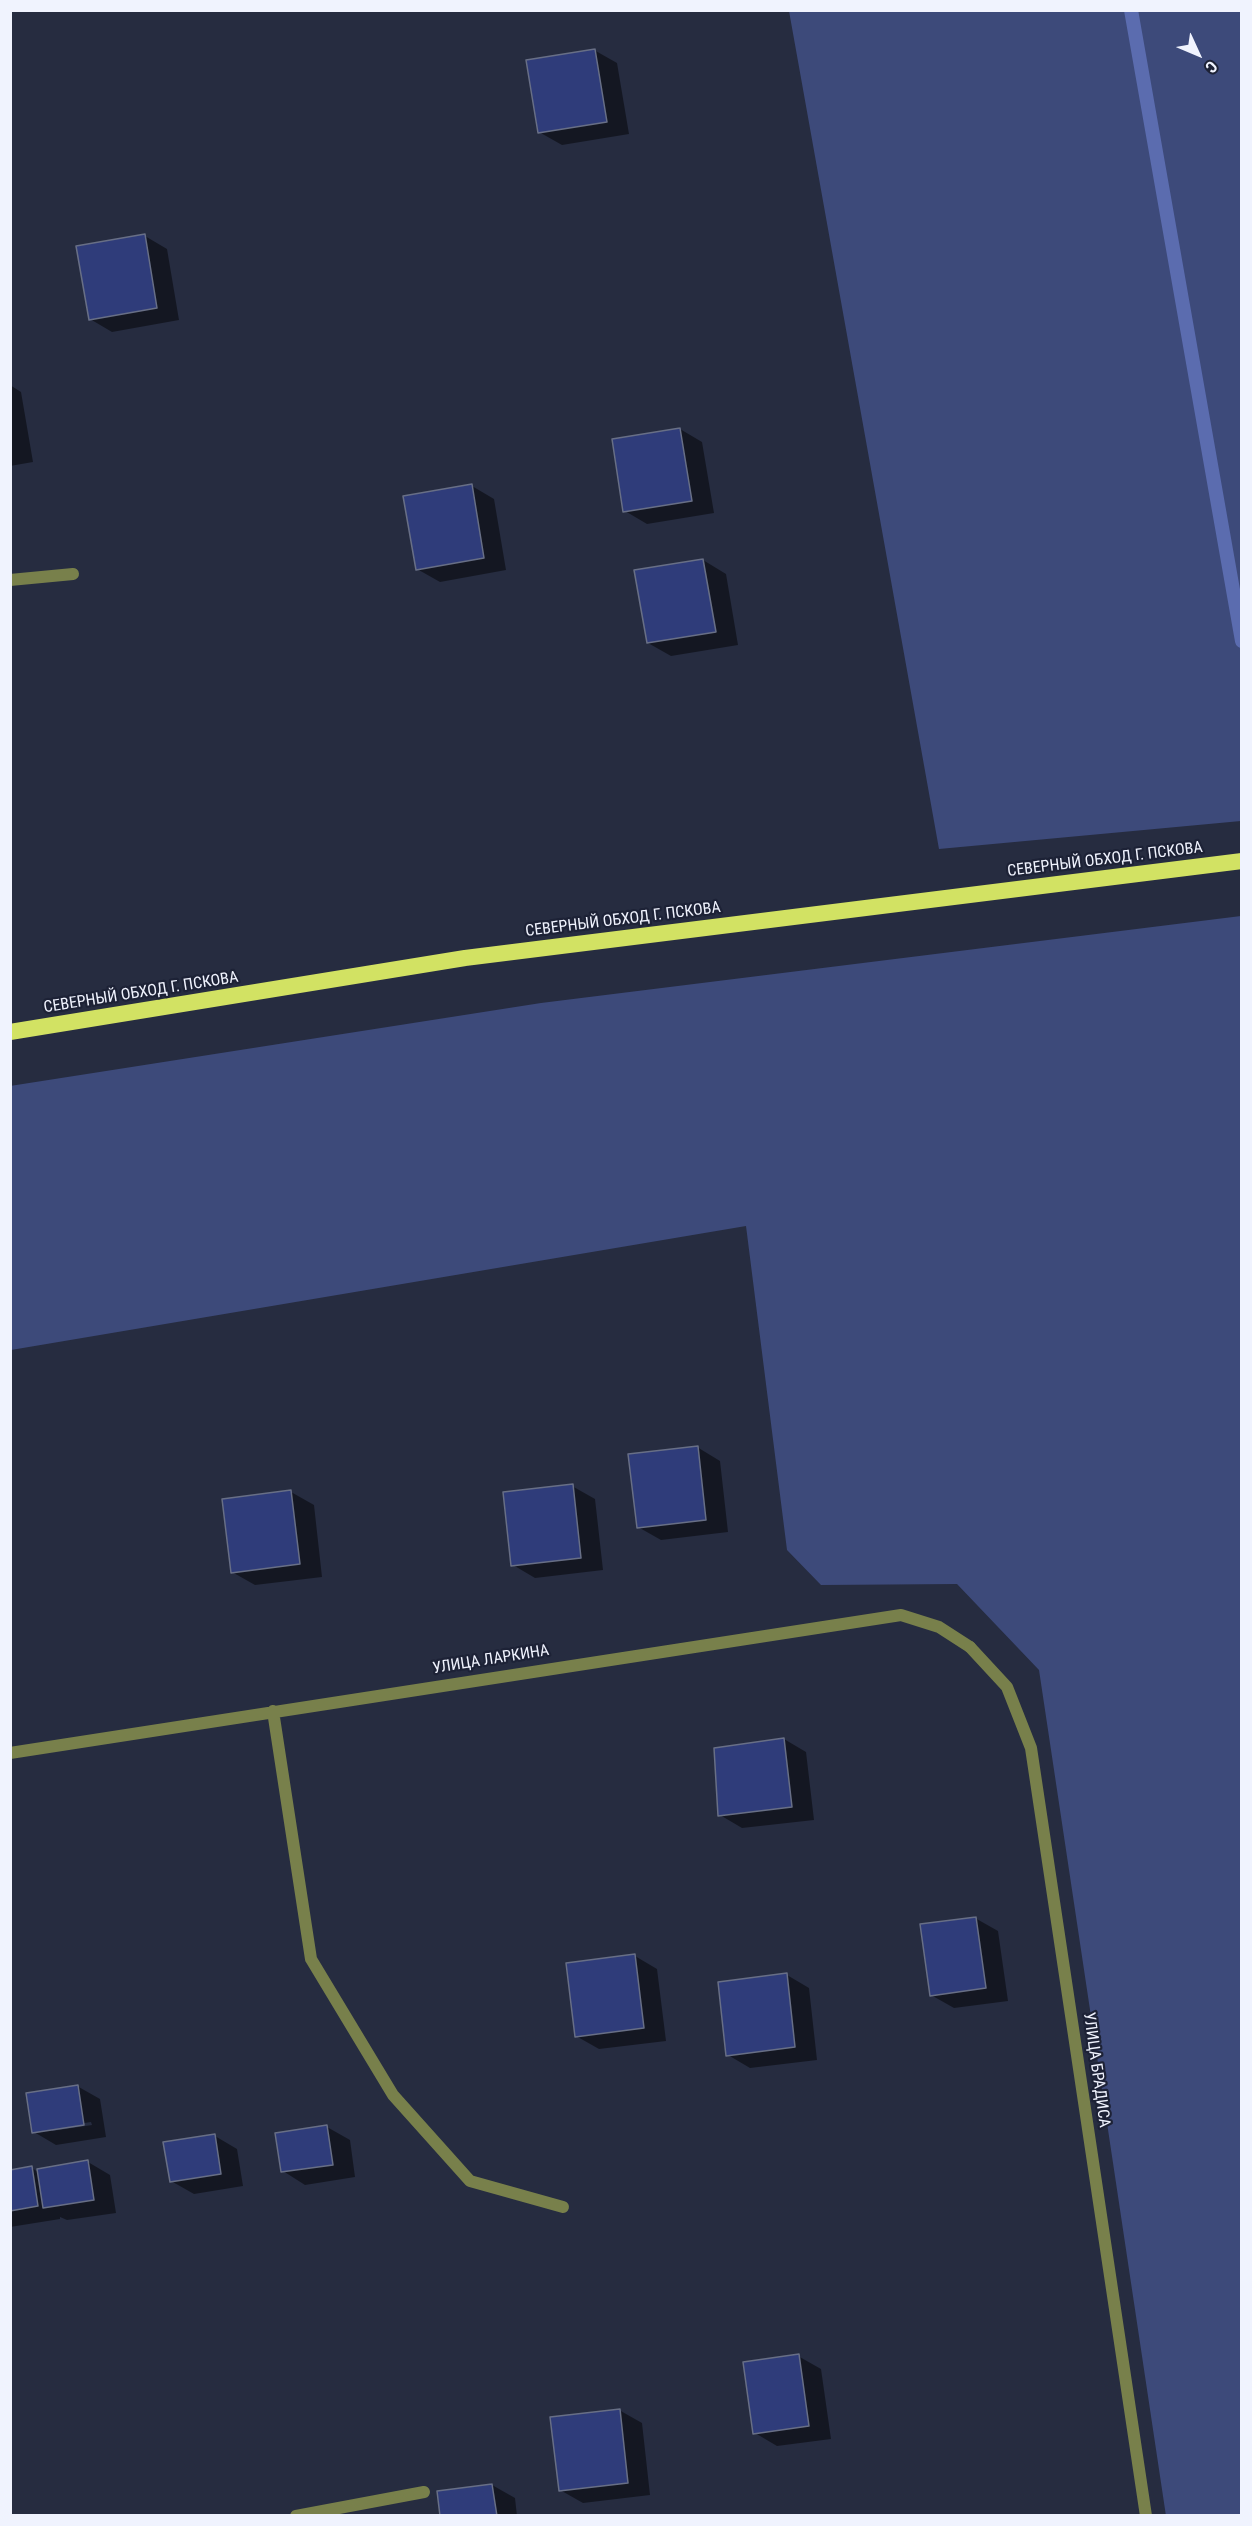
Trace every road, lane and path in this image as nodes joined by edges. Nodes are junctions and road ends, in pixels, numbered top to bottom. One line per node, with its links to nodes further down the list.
1 (73, 574): 2 (street)
2 (10, 580)
3 (1242, 861): 4 (highway, СЕВЕРНЫЙ ОБХОД Г. ПСКОВА)
4 (10, 1032)
5 (970, 1647): 6 (street, УЛИЦА ЛАРКИНА); 11 (street, УЛИЦА БРАДИСА)
6 (273, 1711): 7 (street, УЛИЦА ЛАРКИНА); 8 (street)
7 (10, 1753)
8 (563, 2207)
9 (424, 2492): 10 (street)
10 (296, 2516)
11 (1146, 2516)

